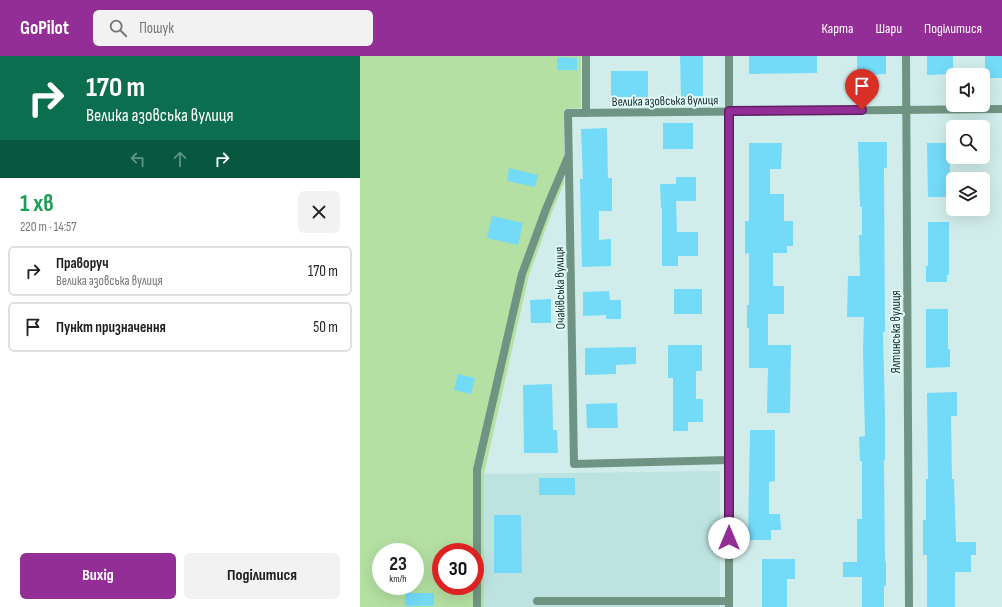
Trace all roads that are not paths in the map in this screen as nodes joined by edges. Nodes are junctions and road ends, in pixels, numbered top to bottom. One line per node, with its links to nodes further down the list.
1 (586, 56): 8 (street)
2 (729, 56): 6 (street)
3 (906, 56): 5 (street, Ялтинська вулиця)
4 (1002, 109): 5 (street, Велика азовська вулиця)
5 (906, 110): 6 (street, Велика азовська вулиця); 14 (street, Ялтинська вулиця)
6 (729, 111): 8 (street, Велика азовська вулиця); 10 (street)
7 (568, 113): 8 (street, Велика азовська вулиця); 9 (street, Очаківська вулиця)
8 (586, 113)
9 (568, 157): 10 (street, Очаківська вулиця); 13 (street)
10 (729, 460): 12 (street)
11 (537, 601): 12 (street)
12 (729, 604)
13 (477, 607)
14 (909, 607)

